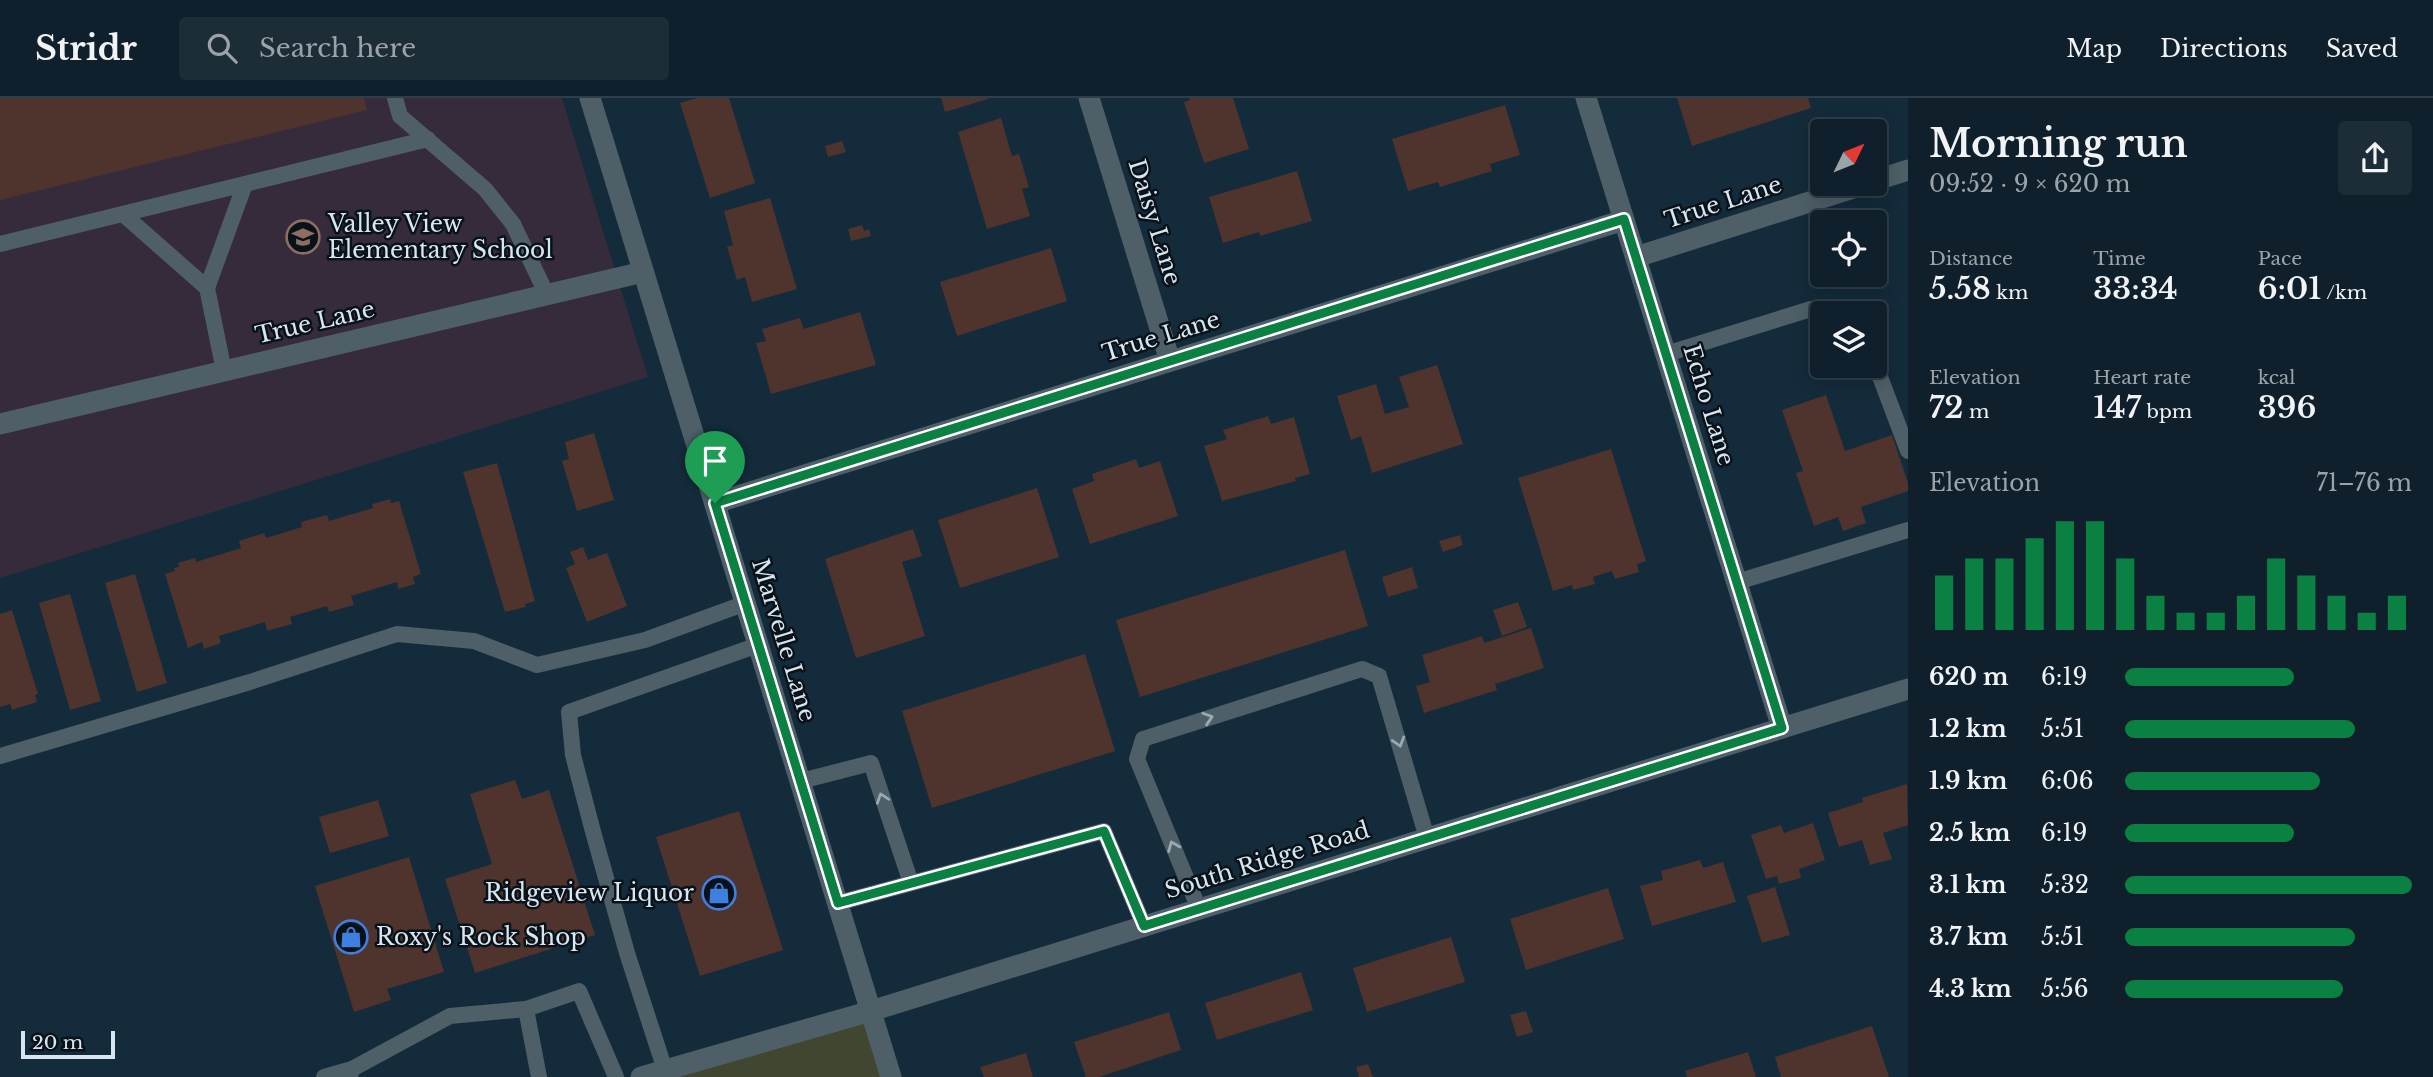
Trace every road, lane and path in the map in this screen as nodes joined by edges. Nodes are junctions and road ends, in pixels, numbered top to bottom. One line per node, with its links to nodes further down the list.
1 (395, 98): 5 (lane)
2 (590, 98): 14 (street, Marvelle Lane)
3 (1089, 98): 19 (street, Daisy Lane)
4 (1586, 98): 11 (street, Echo Lane)
5 (428, 139): 8 (lane); 16 (lane)
6 (1908, 170): 7 (street)
7 (1887, 177)
8 (245, 184): 10 (lane); 15 (lane)
9 (1828, 196): 13 (street, True Lane)
10 (122, 214): 12 (lane); 15 (lane)
11 (1624, 219): 13 (street, Echo Lane); 19 (street, True Lane)
12 (0, 244)
13 (1636, 257): 18 (street, Echo Lane)
14 (643, 272): 16 (street, True Lane); 24 (street, Marvelle Lane)
15 (207, 288): 20 (lane)
16 (547, 295): 20 (street, True Lane)
17 (1810, 310): 18 (lane)
18 (1665, 354): 26 (street, Echo Lane)
19 (1170, 360): 24 (street, True Lane)
20 (225, 371): 22 (street, True Lane)
21 (1880, 378): 23 (lane)
22 (0, 424)
23 (1908, 451)
24 (715, 503): 27 (street, Marvelle Lane)
25 (1908, 530): 26 (lane)
26 (1737, 582): 30 (street, Echo Lane)
27 (746, 603): 28 (street, Marvelle Lane); 31 (lane)
28 (758, 646): 32 (street, Marvelle Lane); 40 (lane)
29 (1908, 690): 30 (street, South Ridge Road)
30 (1782, 728): 33 (street, South Ridge Road)
31 (0, 756)
32 (801, 781): 34 (lane, one-way to 32); 35 (street, Marvelle Lane)
33 (1427, 838): 36 (street, South Ridge Road); 36 (lane, one-way to 33)
34 (911, 883): 35 (lane); 37 (lane)
35 (838, 903): 39 (street, Marvelle Lane)
36 (1199, 909): 37 (street, South Ridge Road)
37 (1144, 926): 39 (street, South Ridge Road)
38 (526, 1009): 41 (lane); 43 (lane); 44 (lane)
39 (871, 1011): 40 (street, South Ridge Road); 46 (street, Marvelle Lane)
40 (665, 1070): 45 (street, South Ridge Road)
41 (351, 1073): 42 (lane)
42 (324, 1077)
43 (539, 1077)
44 (616, 1077)
45 (641, 1077)
46 (891, 1077)

